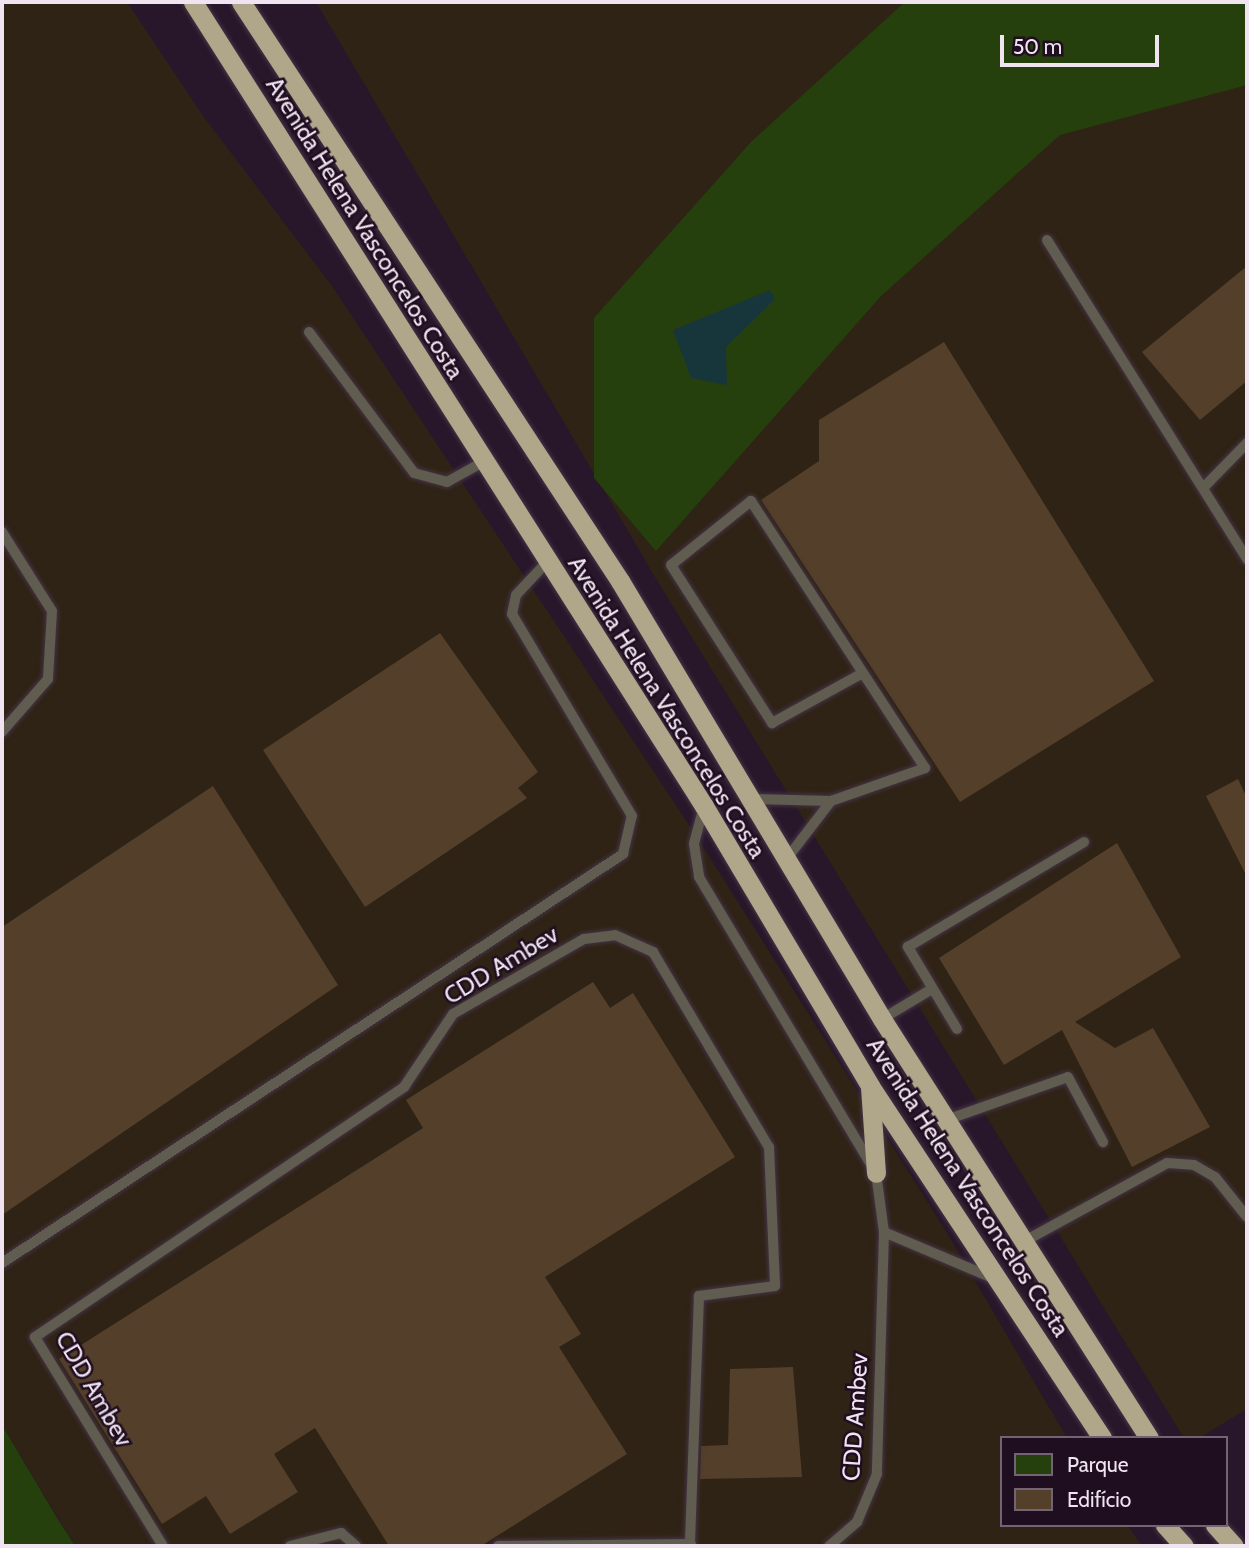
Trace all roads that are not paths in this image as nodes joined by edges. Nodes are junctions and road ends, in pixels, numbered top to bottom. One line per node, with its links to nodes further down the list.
1 (193, 2): 6 (highway, Avenida Helena Vasconcelos Costa)
2 (241, 2): 13 (highway, Avenida Helena Vasconcelos Costa)
3 (1047, 240): 7 (lane)
4 (309, 332): 6 (lane)
5 (1247, 443): 7 (lane)
6 (483, 462): 10 (highway, Avenida Helena Vasconcelos Costa)
7 (1206, 485): 9 (lane)
8 (2, 532): 12 (lane)
9 (1247, 559)
10 (547, 563): 15 (highway, Avenida Helena Vasconcelos Costa); 28 (lane)
11 (861, 674): 11 (lane); 14 (lane)
12 (2, 732)
13 (754, 799): 14 (lane); 17 (highway, Avenida Helena Vasconcelos Costa)
14 (831, 801): 17 (lane)
15 (704, 806): 21 (highway, Avenida Helena Vasconcelos Costa); 24 (lane)
16 (1084, 842): 18 (lane)
17 (788, 857): 19 (highway, Avenida Helena Vasconcelos Costa)
18 (932, 989): 19 (lane); 20 (lane)
19 (882, 1019): 22 (highway, Avenida Helena Vasconcelos Costa)
20 (957, 1030)
21 (870, 1086): 24 (highway); 29 (highway, Avenida Helena Vasconcelos Costa)
22 (949, 1119): 23 (lane); 27 (highway, Avenida Helena Vasconcelos Costa)
23 (1103, 1142)
24 (876, 1173): 26 (lane, CDD Ambev)
25 (1247, 1217): 27 (lane)
26 (884, 1232): 29 (lane); 39 (lane, CDD Ambev)
27 (1023, 1242): 31 (highway, Avenida Helena Vasconcelos Costa)
28 (2, 1263)
29 (1001, 1281): 30 (highway, Avenida Helena Vasconcelos Costa)
30 (1101, 1436)
31 (1148, 1436)
32 (1168, 1527): 40 (highway)
33 (1217, 1527): 41 (highway)
34 (691, 1543): 35 (lane, CDD Ambev); 38 (lane, CDD Ambev)
35 (163, 1546)
36 (290, 1546): 37 (lane)
37 (356, 1546)
38 (498, 1546)
39 (830, 1546)
40 (1184, 1546)
41 (1234, 1546)

